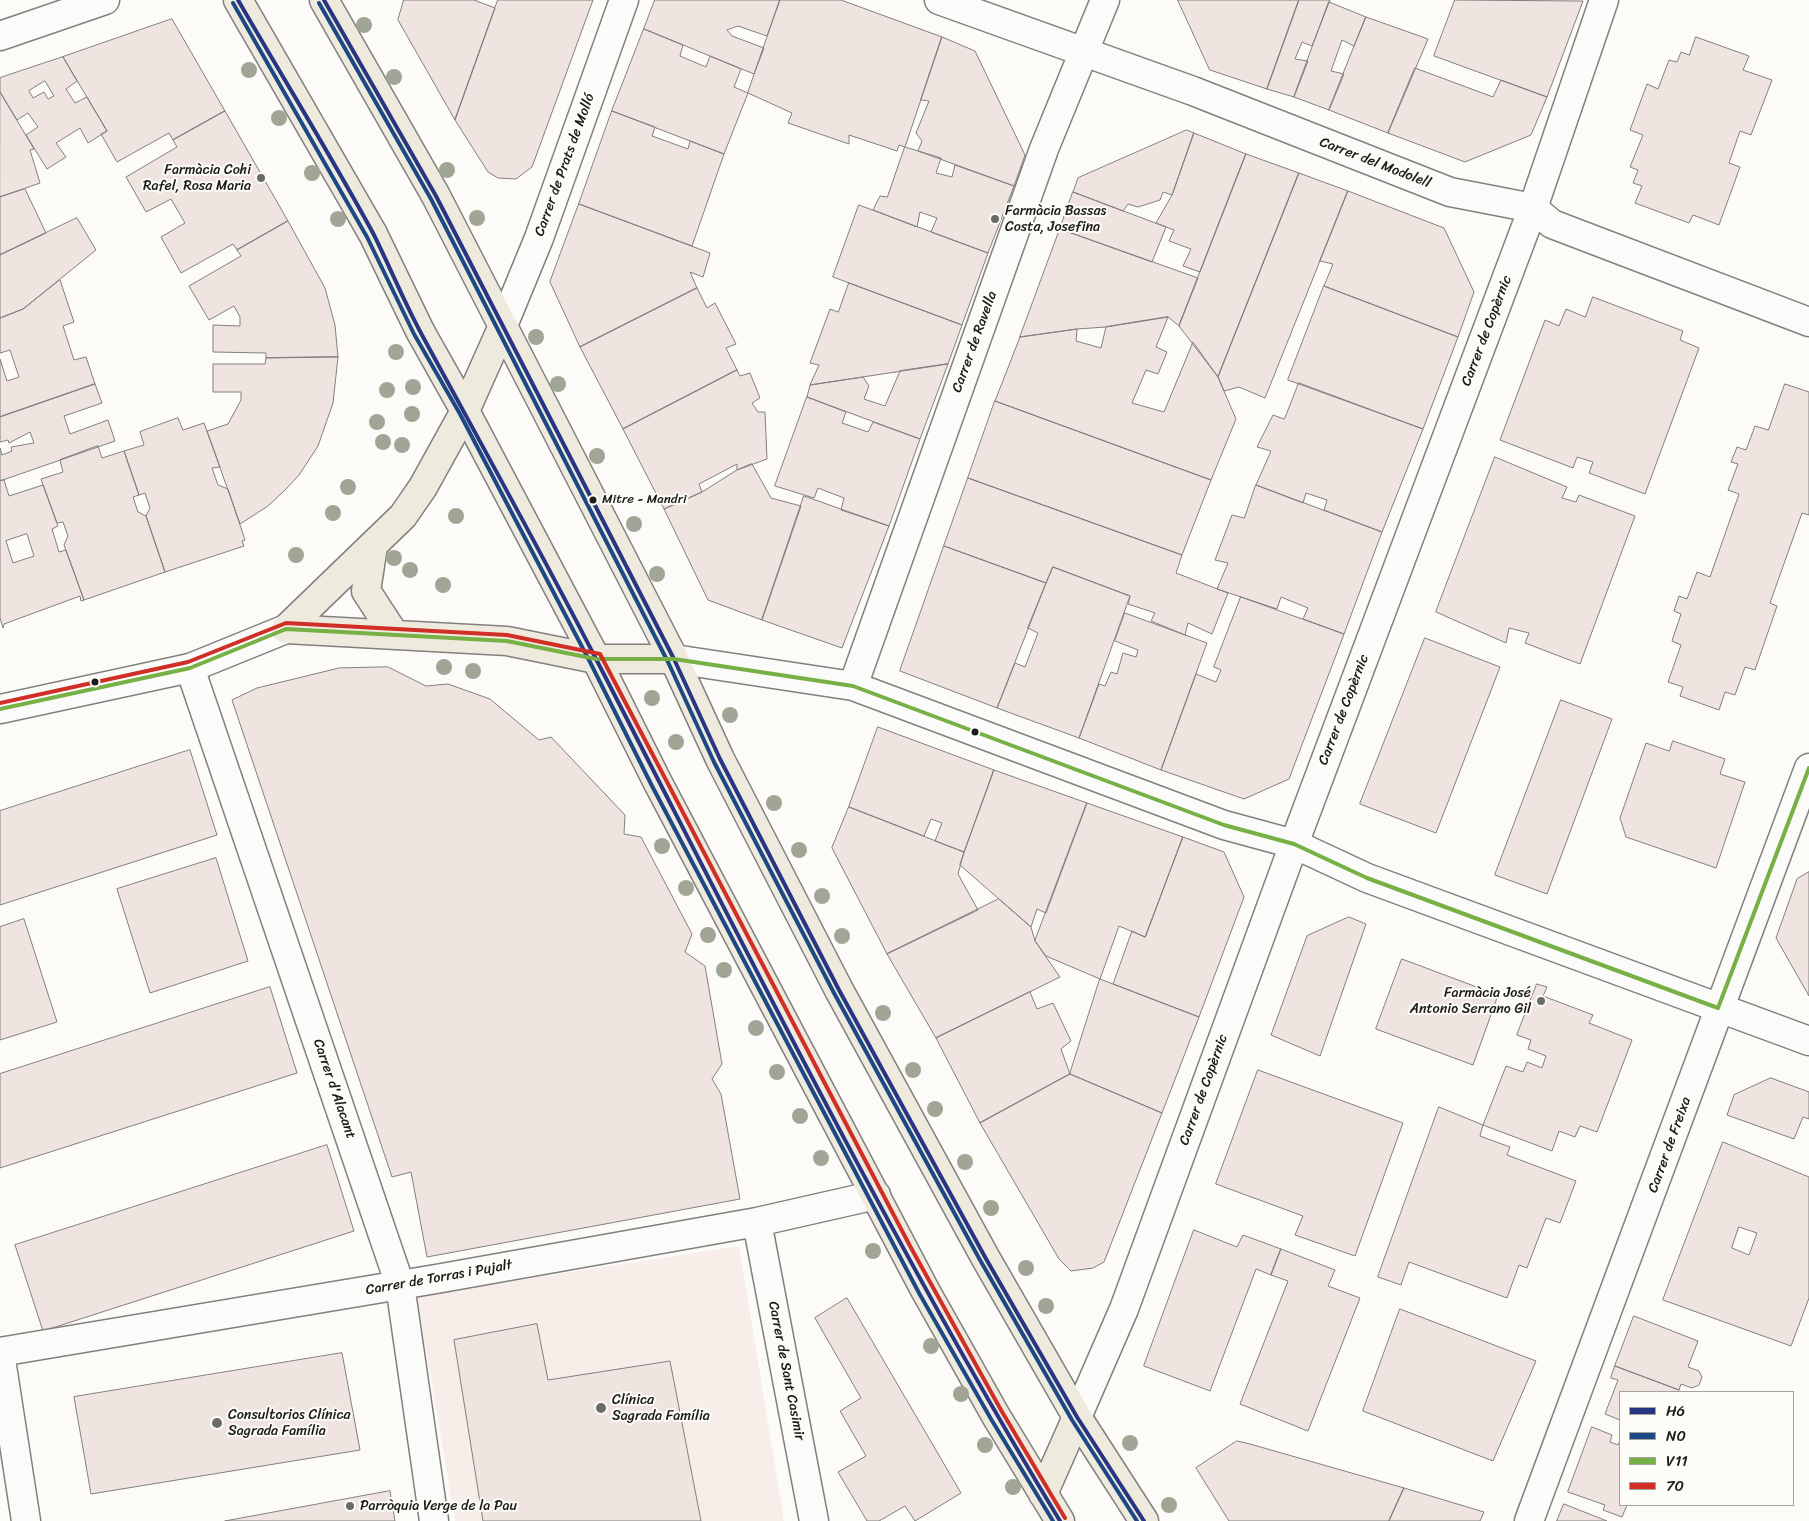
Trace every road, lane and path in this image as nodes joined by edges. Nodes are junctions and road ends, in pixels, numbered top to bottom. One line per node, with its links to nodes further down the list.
1 (105, 0): 8 (street)
2 (238, 0): 13 (main road)
3 (324, 0): 12 (main road)
4 (624, 0): 12 (street, Carrer de Prats de Molló)
5 (939, 0): 9 (street, Carrer del Modolell)
6 (1105, 0): 9 (street, Carrer de Ravella)
7 (1604, 0): 10 (street, Carrer de Copèrnic)
8 (0, 36)
9 (1083, 52): 10 (street, Carrer del Modolell); 20 (street, Carrer de Ravella)
10 (1533, 208): 11 (street, Carrer del Modolell); 23 (street, Carrer de Copèrnic)
11 (1809, 322)
12 (502, 328): 13 (main road); 17 (main road)
13 (465, 411): 14 (main road); 18 (main road)
14 (373, 546): 15 (main road); 16 (main road)
15 (286, 629): 16 (main road); 19 (street)
16 (394, 634): 18 (main road)
17 (674, 659): 18 (main road); 20 (street); 30 (main road)
18 (596, 660): 26 (main road)
19 (190, 668): 21 (street); 28 (street, Carrer d'Alacant)
20 (852, 686): 23 (street)
21 (0, 709)
22 (1809, 768): 24 (street, Carrer de Freixa)
23 (1294, 844): 24 (street); 30 (street, Carrer de Copèrnic)
24 (1718, 1008): 25 (street); 37 (street, Carrer de Freixa)
25 (1809, 1041)
26 (876, 1195): 27 (street, Carrer de Torras i Pujalt); 31 (main road)
27 (757, 1222): 28 (street, Carrer de Torras i Pujalt); 34 (street, Carrer de Sant Casimir)
28 (400, 1285): 29 (street, Carrer de Torras i Pujalt); 33 (street, Carrer d'Alacant)
29 (0, 1353): 32 (street)
30 (1076, 1417): 31 (main road); 36 (main road)
31 (1043, 1494): 35 (main road)
32 (26, 1521)
33 (434, 1521)
34 (814, 1521)
35 (1060, 1521)
36 (1144, 1521)
37 (1529, 1521)

